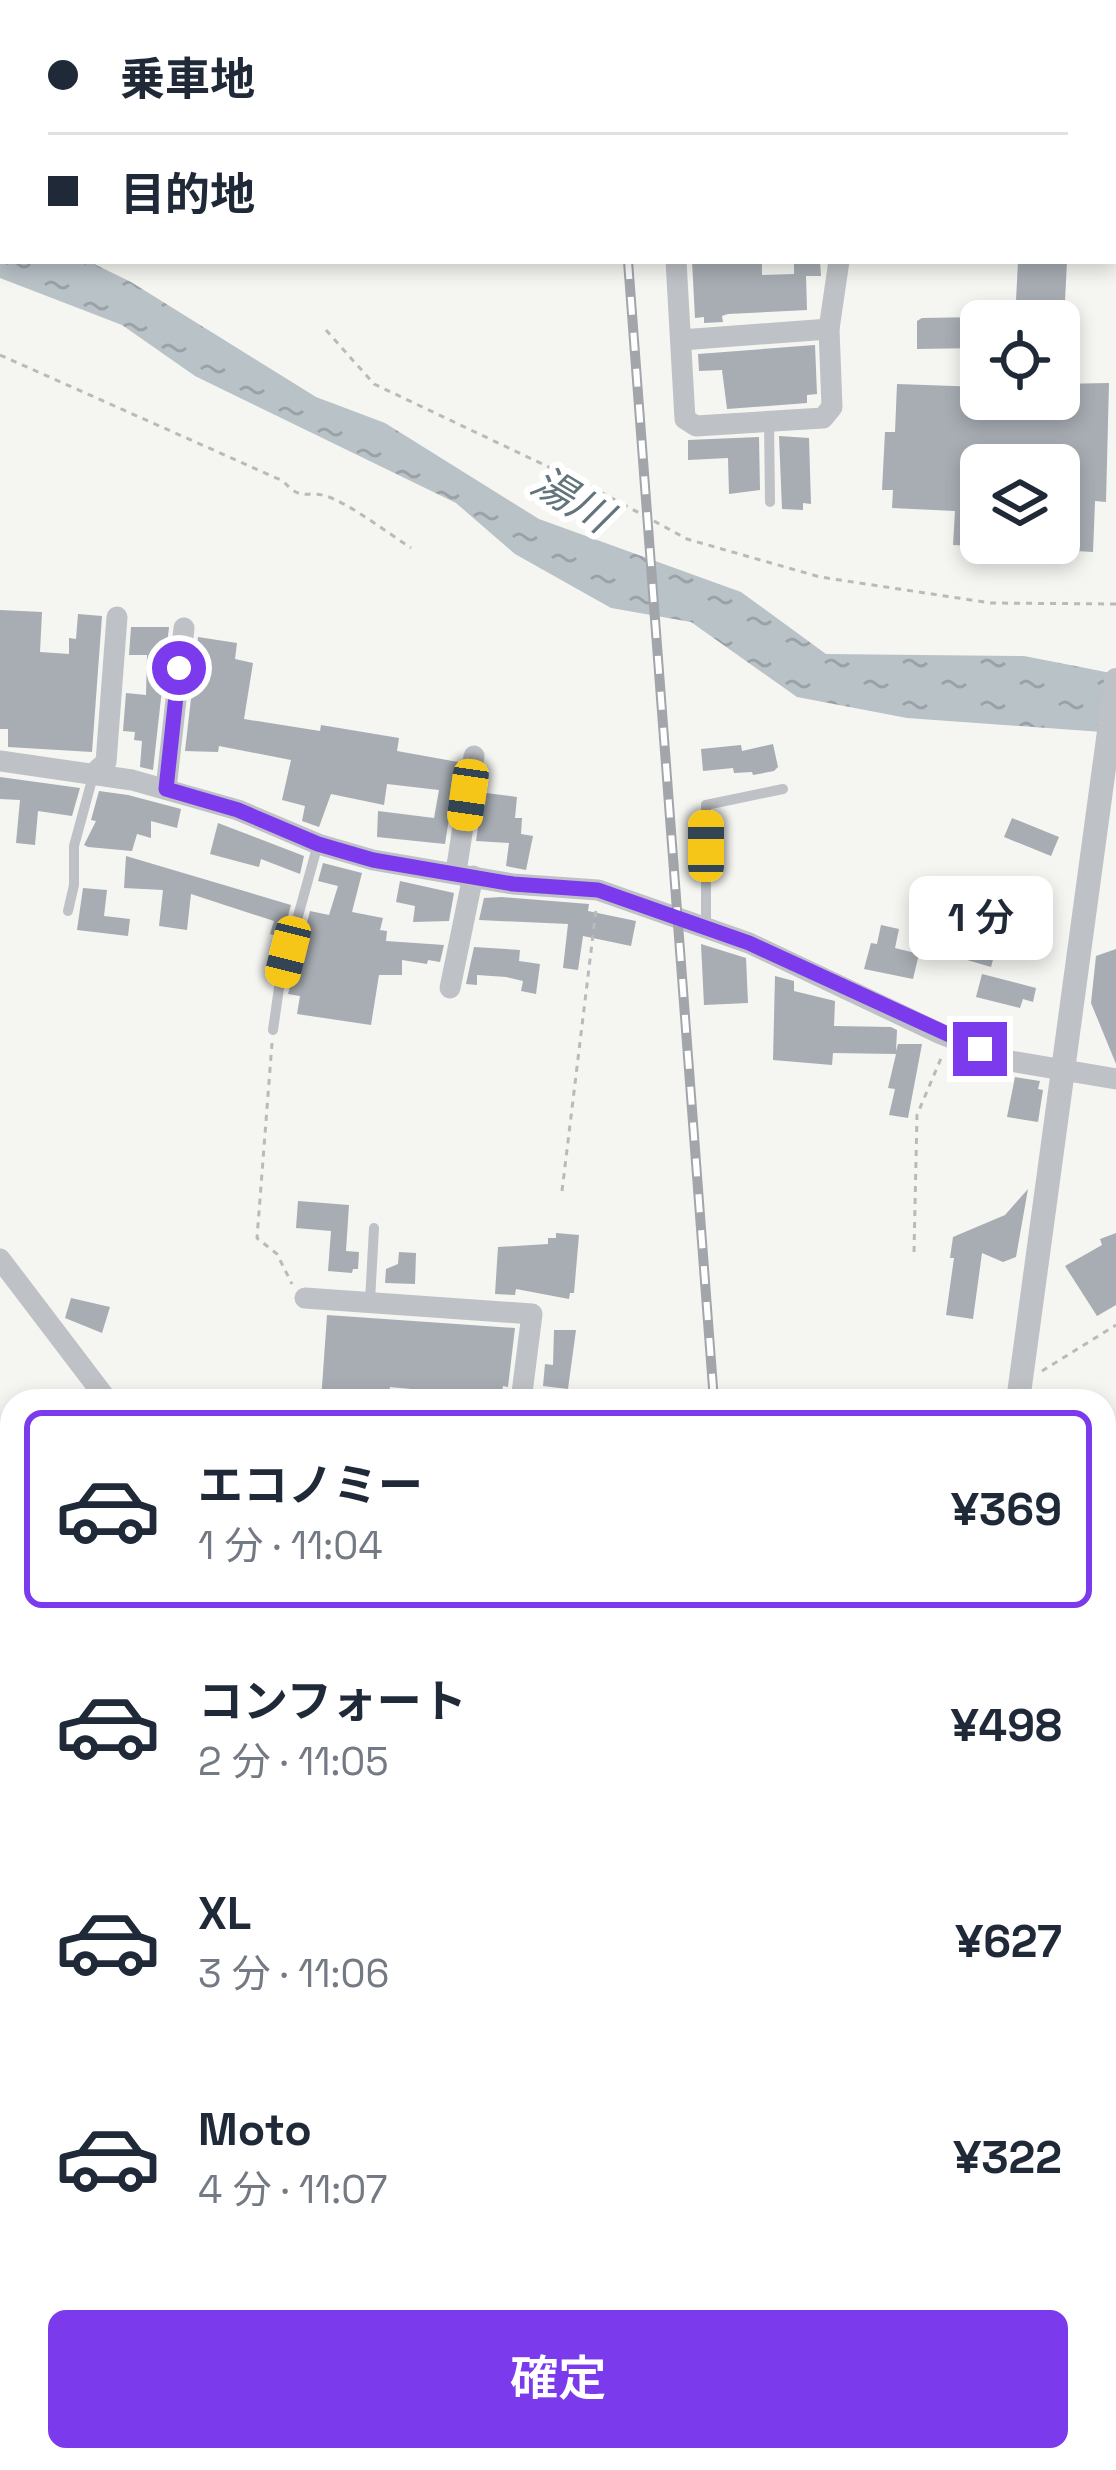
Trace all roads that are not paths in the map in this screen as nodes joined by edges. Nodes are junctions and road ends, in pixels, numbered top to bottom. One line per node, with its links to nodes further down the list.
1 (676, 264): 4 (street)
2 (839, 264): 3 (street)
3 (829, 329): 4 (street); 5 (street)
4 (681, 340): 5 (street)
5 (769, 421): 6 (lane)
6 (770, 502)
7 (117, 617): 12 (street)
8 (184, 628): 13 (street)
9 (1116, 680): 15 (street)
10 (474, 756): 17 (street)
11 (0, 761): 12 (street)
12 (94, 773): 13 (street); 18 (lane)
13 (166, 789): 16 (street)
14 (783, 789): 19 (lane)
15 (1108, 793): 22 (street)
16 (318, 844): 17 (street); 21 (lane)
17 (465, 874): 19 (street); 20 (street)
18 (68, 911)
19 (706, 928): 22 (street)
20 (450, 988)
21 (273, 1030)
22 (1062, 1070): 23 (street); 30 (street)
23 (1116, 1078)
24 (374, 1228): 27 (lane)
25 (0, 1259): 28 (street)
26 (305, 1298): 27 (street)
27 (370, 1301): 29 (street)
28 (99, 1389)
29 (523, 1389)
30 (1020, 1389)

